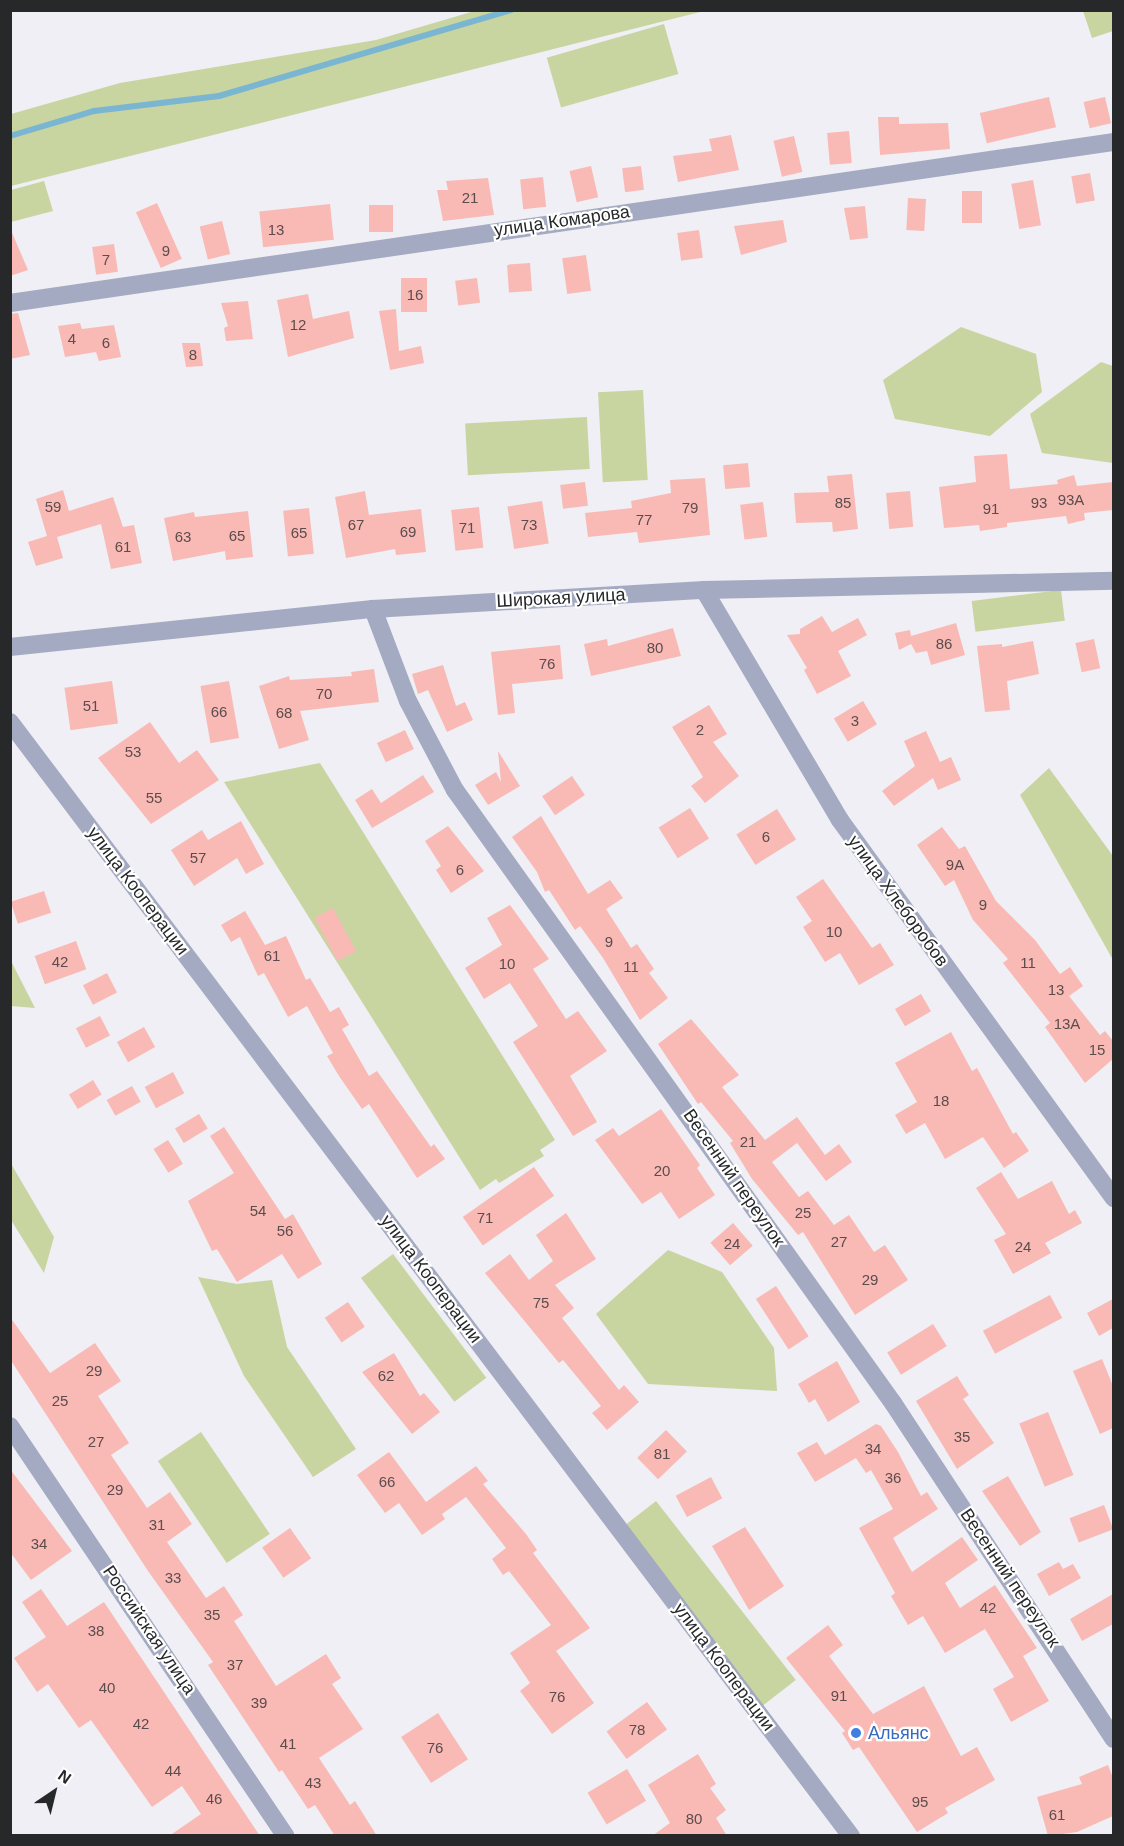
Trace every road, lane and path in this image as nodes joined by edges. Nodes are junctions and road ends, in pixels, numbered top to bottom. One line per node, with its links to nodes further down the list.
1 (1113, 142): 2 (street, улица Комарова)
2 (10, 303)
3 (1113, 581): 4 (street, Широкая улица)
4 (704, 590): 5 (street, Широкая улица); 8 (street, улица Хлеборобов)
5 (374, 609): 6 (street, Широкая улица); 10 (street, Весенний переулок)
6 (10, 647)
7 (10, 722): 12 (street, улица Кооперации)
8 (1113, 1198)
9 (10, 1426): 11 (street, Российская улица)
10 (1113, 1739)
11 (286, 1836)
12 (851, 1836)

